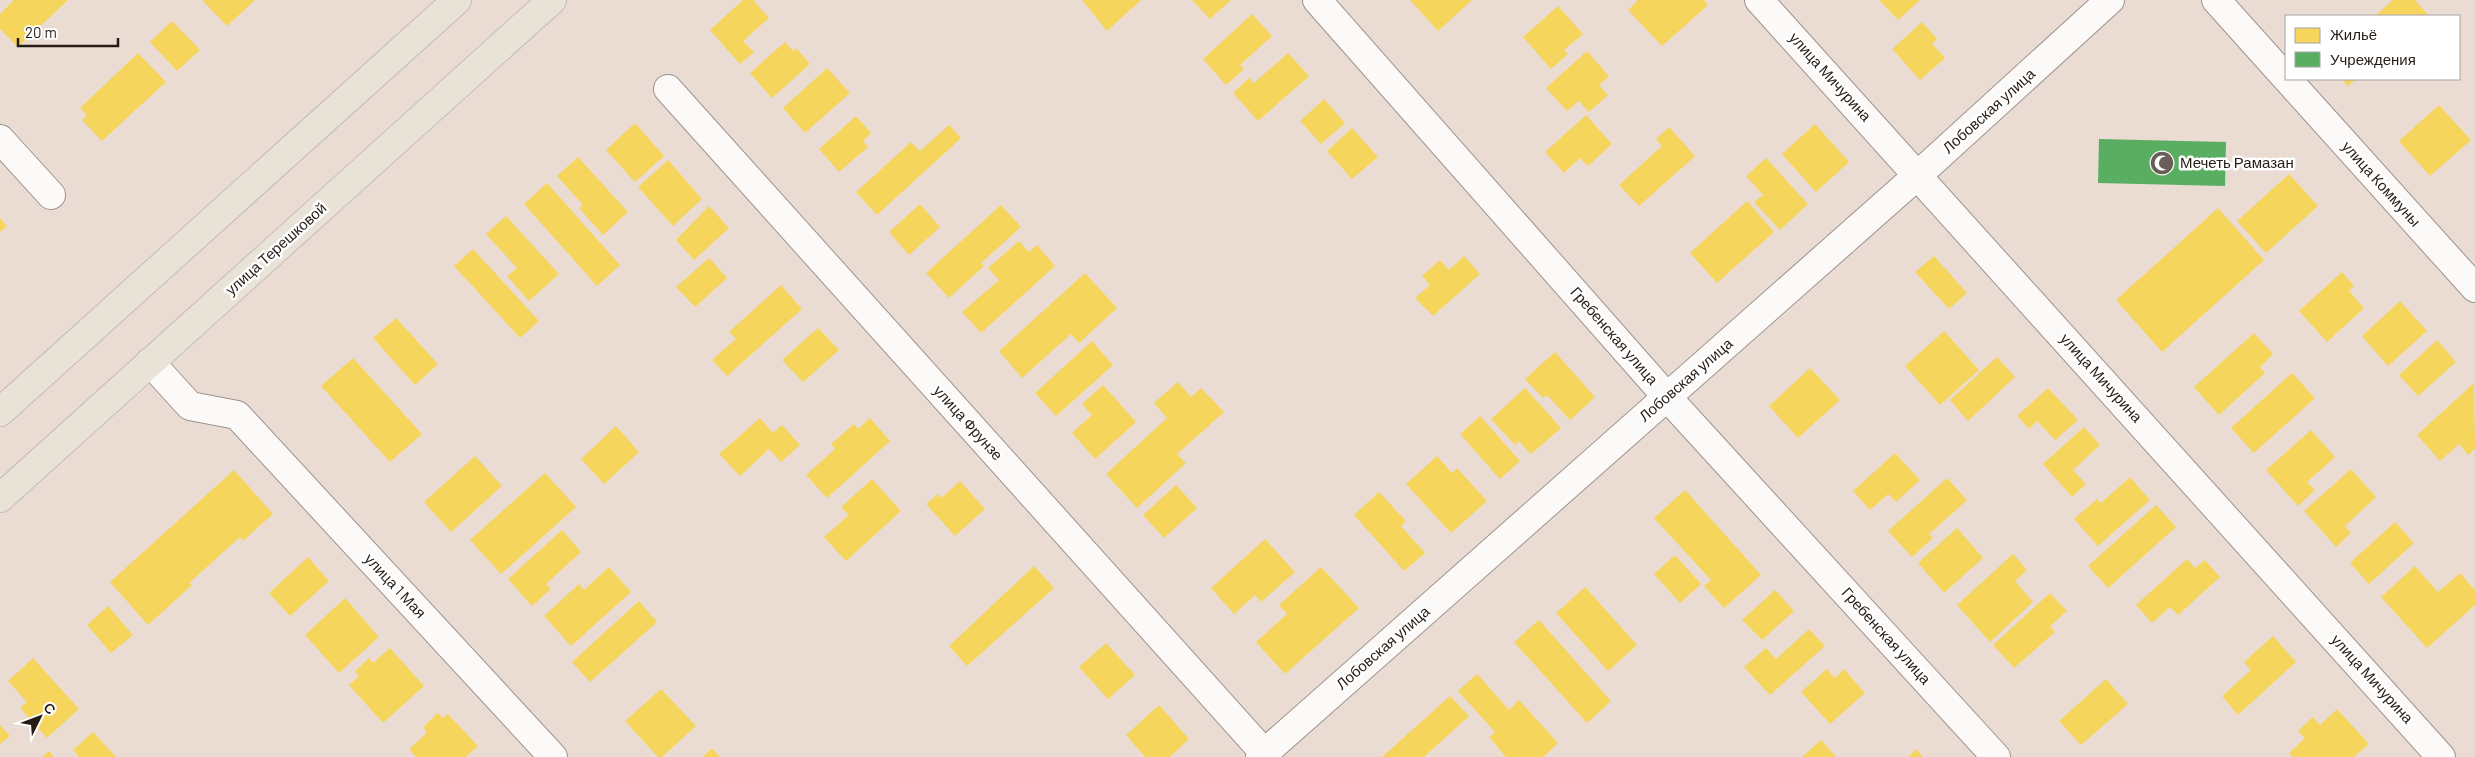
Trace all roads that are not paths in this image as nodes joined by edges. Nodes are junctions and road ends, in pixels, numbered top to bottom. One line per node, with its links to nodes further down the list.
1 (457, 0): 16 (main road)
2 (552, 0): 14 (main road, улица Терешковой)
3 (1317, 0): 15 (street, Гребенская улица)
4 (1759, 0): 11 (street, улица Мичурина)
5 (2110, 0): 11 (street, Лобовская улица)
6 (2216, 0): 7 (street, улица Коммуны)
7 (2285, 77)
8 (2288, 80): 13 (street, улица Коммуны)
9 (668, 89): 18 (street, улица Фрунзе)
10 (0, 139): 12 (street)
11 (1918, 175): 15 (street, Лобовская улица); 21 (street, улица Мичурина)
12 (51, 195)
13 (2475, 288)
14 (150, 362): 17 (main road, улица Терешковой); 19 (street, улица 1 Мая)
15 (1667, 397): 18 (street, Лобовская улица); 20 (street, Гребенская улица)
16 (0, 412)
17 (0, 498)
18 (1264, 756)
19 (553, 757)
20 (1996, 757)
21 (2441, 757)

